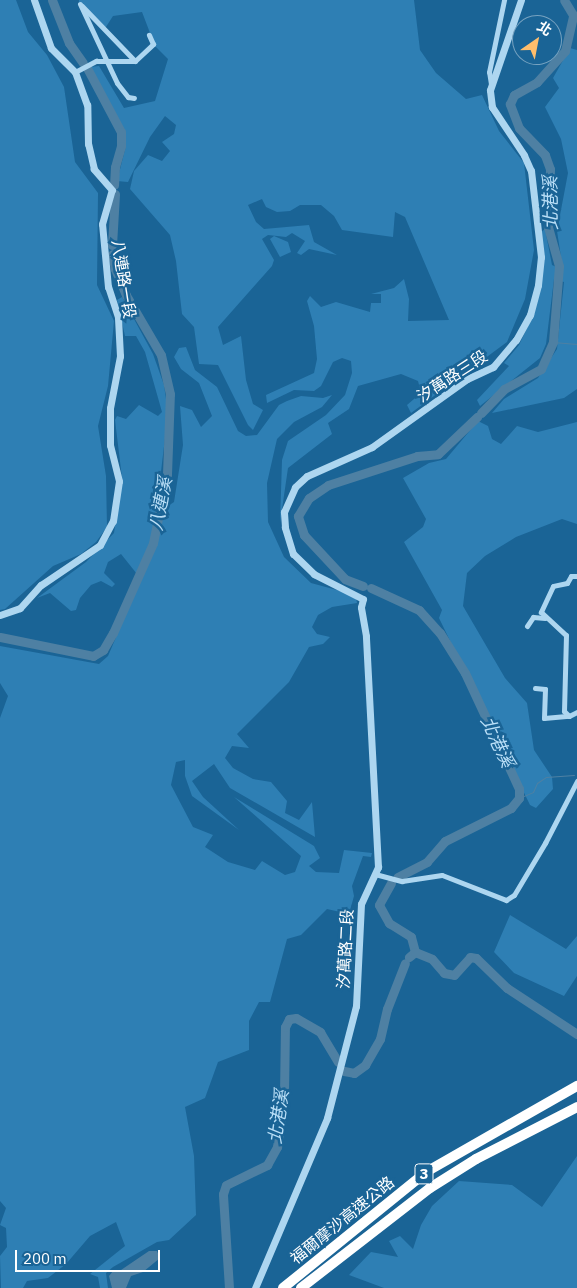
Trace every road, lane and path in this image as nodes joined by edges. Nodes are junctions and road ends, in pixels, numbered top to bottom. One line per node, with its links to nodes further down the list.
1 (34, 0): 7 (street)
2 (504, 0): 8 (street)
3 (521, 0): 8 (street, 汐萬路三段)
4 (149, 36): 6 (street)
5 (105, 61): 6 (street); 6 (street); 7 (street); 9 (street)
6 (135, 61)
7 (75, 72): 12 (street, 八連路一段)
8 (492, 85): 11 (street, 汐萬路三段)
9 (134, 98)
10 (577, 576): 13 (street)
11 (364, 599): 19 (street, 汐萬路二段)
12 (0, 615)
13 (546, 618): 14 (street); 17 (street)
14 (528, 626)
15 (535, 688): 17 (street)
16 (577, 712): 17 (street)
17 (569, 716)
18 (577, 781): 19 (street)
19 (375, 874): 23 (street, 汐萬路二段)
20 (577, 1086): 24 (highway, 福爾摩沙高速公路 / 3)
21 (575, 1108): 22 (highway, 福爾摩沙高速公路 / 3)
22 (302, 1287)
23 (255, 1288)
24 (283, 1288)

